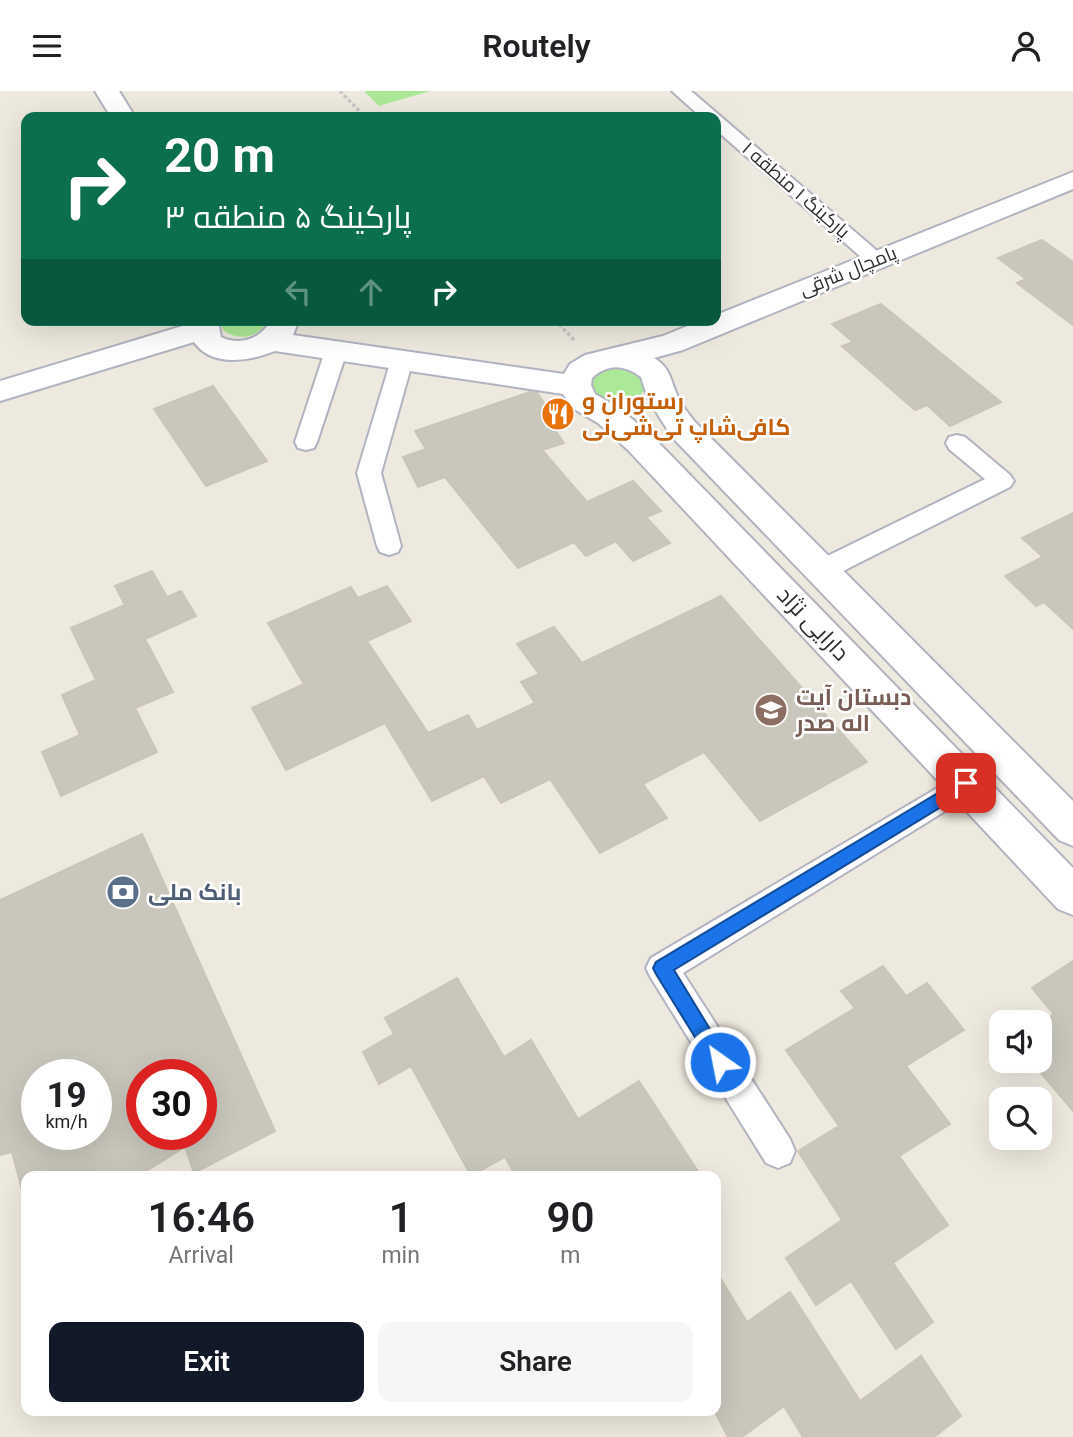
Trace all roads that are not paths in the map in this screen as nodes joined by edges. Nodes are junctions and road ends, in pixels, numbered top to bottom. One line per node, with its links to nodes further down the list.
1 (107, 91): 3 (street)
2 (681, 91): 4 (street)
3 (121, 112)
4 (705, 112)
5 (721, 125): 8 (street, پارکینگ ۱ منطقه ۱)
6 (1073, 180): 8 (street, پامچال شرقی)
7 (1073, 201): 19 (street, پامچال شرقی)
8 (876, 260): 9 (street, پامچال شرقی)
9 (721, 323)
10 (199, 326): 18 (street)
11 (202, 326): 13 (street)
12 (715, 326): 15 (street, پامچال شرقی)
13 (281, 328): 14 (street); 17 (street)
14 (336, 351): 16 (street); 20 (street)
15 (621, 357): 17 (street, پامچال شرقی); 19 (street, دارایی نژاد)
16 (402, 360): 17 (street); 22 (street)
17 (582, 376): 24 (street, دارایی نژاد)
18 (0, 391)
19 (662, 395): 23 (street, دارایی نژاد)
20 (306, 442)
21 (957, 443): 23 (street)
22 (389, 546)
23 (820, 571): 25 (street, دارایی نژاد)
24 (966, 783): 26 (street, دارایی نژاد); 27 (street)
25 (1073, 828)
26 (1073, 897)
27 (778, 1151)

